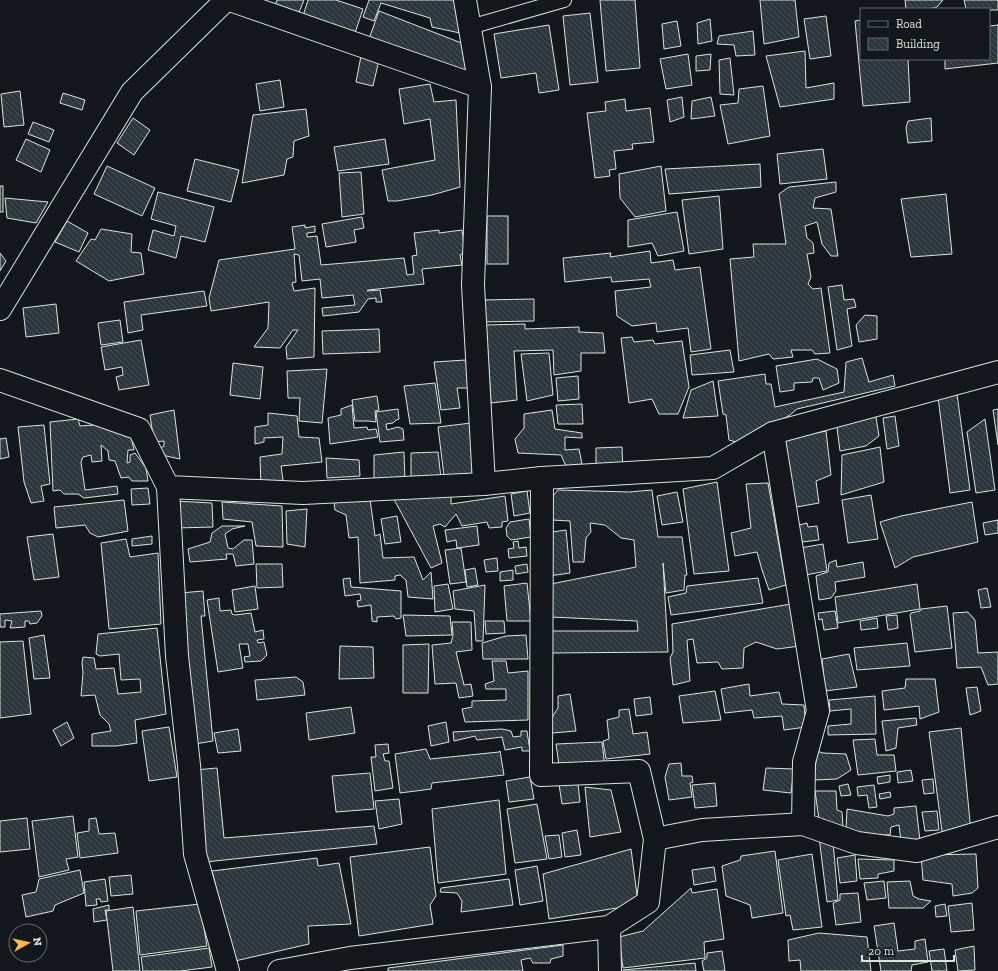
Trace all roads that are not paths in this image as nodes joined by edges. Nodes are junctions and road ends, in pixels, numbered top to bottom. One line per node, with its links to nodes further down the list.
1 (226, 0): 7 (street)
2 (230, 0): 6 (street)
3 (466, 0): 5 (street)
4 (564, 0): 5 (lane)
5 (470, 27): 6 (street)
6 (480, 87): 12 (street)
7 (0, 309)
8 (998, 372): 10 (street)
9 (0, 380): 13 (street)
10 (773, 433): 11 (street); 14 (street)
11 (542, 478): 12 (street); 16 (street)
12 (484, 484): 13 (street)
13 (168, 487): 19 (street)
14 (803, 824): 15 (street); 16 (street)
15 (998, 827)
16 (655, 839): 17 (street)
17 (609, 927): 18 (street); 21 (street)
18 (352, 965): 20 (street)
19 (228, 971)
20 (279, 971)
21 (610, 971)

